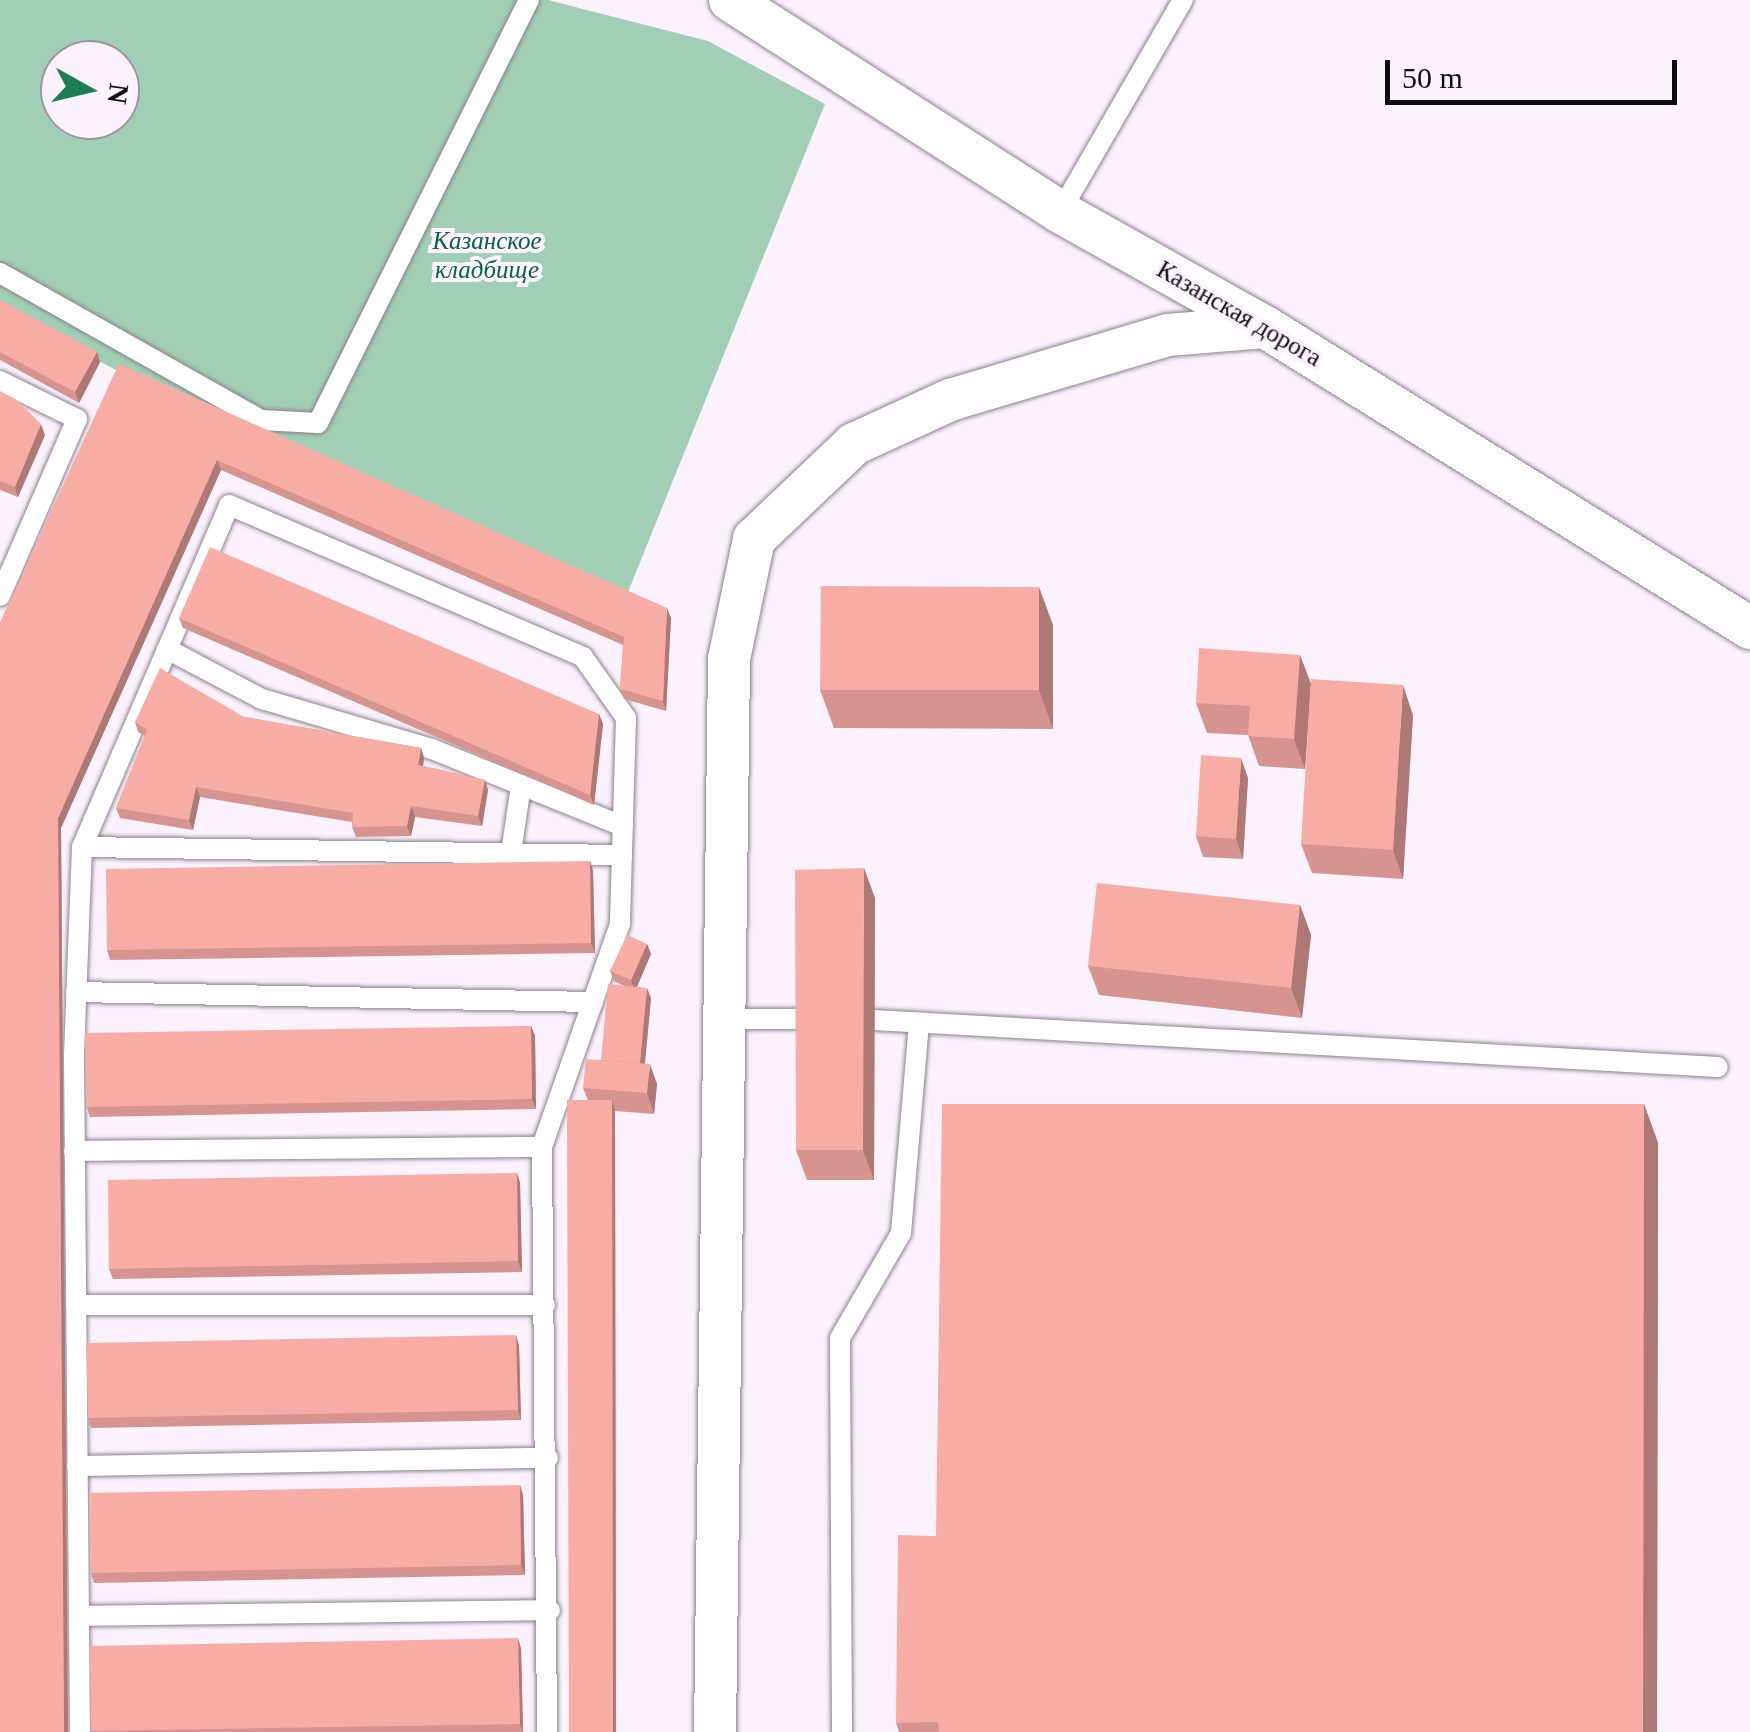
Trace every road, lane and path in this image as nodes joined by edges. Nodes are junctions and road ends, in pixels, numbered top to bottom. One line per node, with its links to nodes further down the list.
1 (529, 0): 5 (lane)
2 (730, 0): 4 (street, Казанская дорога)
3 (1183, 0): 4 (lane)
4 (1060, 212): 6 (street, Казанская дорога)
5 (0, 274)
6 (1265, 327): 9 (street, Казанская дорога); 18 (street)
7 (0, 380): 8 (lane)
8 (0, 596)
9 (1750, 628)
10 (166, 649): 11 (lane); 12 (lane); 13 (lane)
11 (521, 785): 12 (lane); 14 (lane)
12 (622, 826): 15 (lane)
13 (82, 847): 14 (lane); 16 (lane)
14 (511, 853): 15 (lane)
15 (622, 855): 17 (lane)
16 (76, 992): 17 (lane); 24 (lane)
17 (592, 1002): 23 (lane)
18 (726, 1019): 19 (lane); 33 (street)
19 (806, 1019)
20 (874, 1020): 21 (lane)
21 (919, 1022): 22 (lane); 34 (lane)
22 (1718, 1067)
23 (542, 1147): 24 (lane); 26 (lane)
24 (74, 1151): 25 (lane)
25 (76, 1305): 26 (lane); 28 (lane)
26 (545, 1305): 27 (lane)
27 (548, 1458): 28 (lane); 29 (lane)
28 (78, 1466): 30 (lane)
29 (550, 1610): 30 (lane); 32 (lane)
30 (78, 1616): 31 (lane)
31 (80, 1732)
32 (548, 1732)
33 (716, 1732)
34 (842, 1732)

